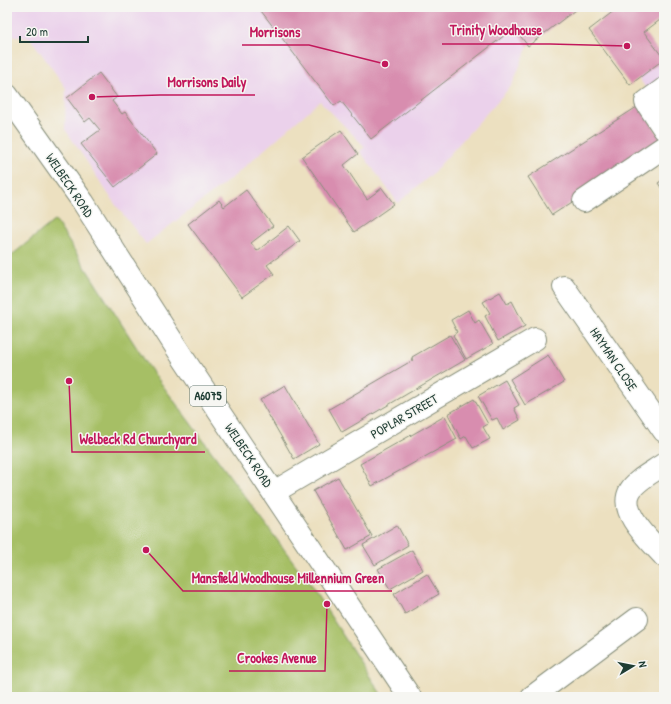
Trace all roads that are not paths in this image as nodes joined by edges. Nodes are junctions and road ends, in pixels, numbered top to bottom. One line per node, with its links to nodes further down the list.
1 (664, 90): 3 (street)
2 (7, 95): 10 (street, WELBECK ROAD / A6075)
3 (664, 129)
4 (664, 148): 5 (street)
5 (584, 201)
6 (564, 287): 8 (street, HAYMAN CLOSE)
7 (535, 339): 10 (street, POPLAR STREET)
8 (664, 431)
9 (664, 464): 11 (street)
10 (274, 492): 13 (street, WELBECK ROAD / A6075)
11 (664, 556)
12 (638, 619): 14 (street)
13 (410, 697)
14 (532, 697)

